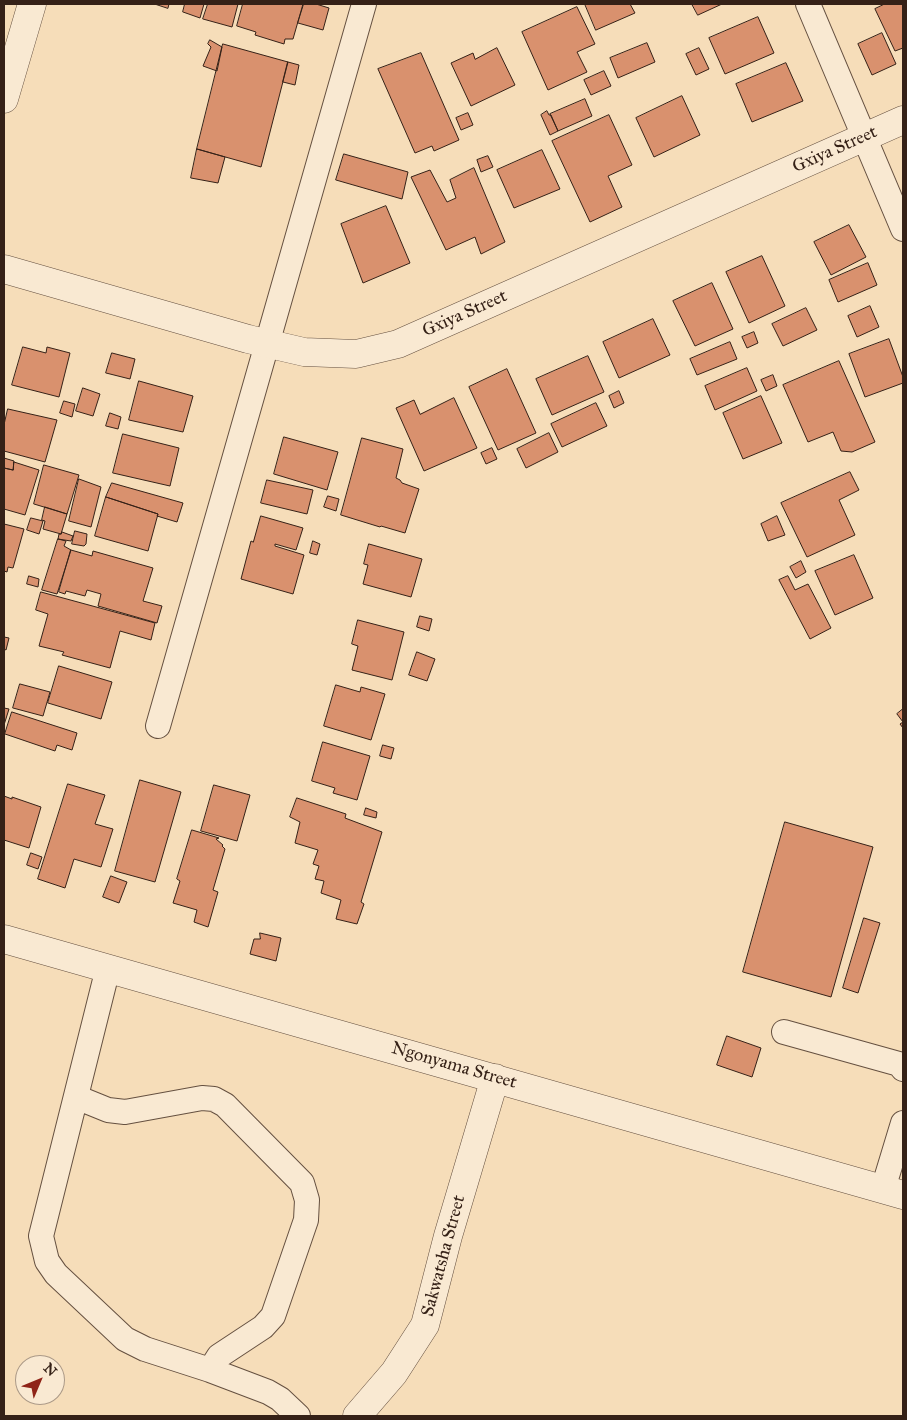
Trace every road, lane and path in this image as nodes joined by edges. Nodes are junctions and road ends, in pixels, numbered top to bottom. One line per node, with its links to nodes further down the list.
1 (32, 4): 4 (street)
2 (364, 4): 9 (lane)
3 (808, 4): 6 (lane)
4 (4, 99)
5 (903, 120): 6 (street, Gxiya Street)
6 (863, 138): 7 (lane); 9 (street, Gxiya Street)
7 (903, 229)
8 (4, 269): 9 (street, Gxiya Street)
9 (266, 343): 10 (lane)
10 (158, 726)
11 (4, 939): 12 (street, Ngonyama Street)
12 (108, 968): 15 (street, Ngonyama Street); 16 (lane)
13 (784, 1032): 14 (lane)
14 (903, 1069)
15 (495, 1078): 18 (street, Ngonyama Street); 21 (street, Sakwatsha Street)
16 (76, 1097): 19 (lane); 19 (lane)
17 (903, 1123): 18 (lane)
18 (893, 1192)
19 (210, 1370): 20 (lane)
20 (298, 1416)
21 (357, 1416)

